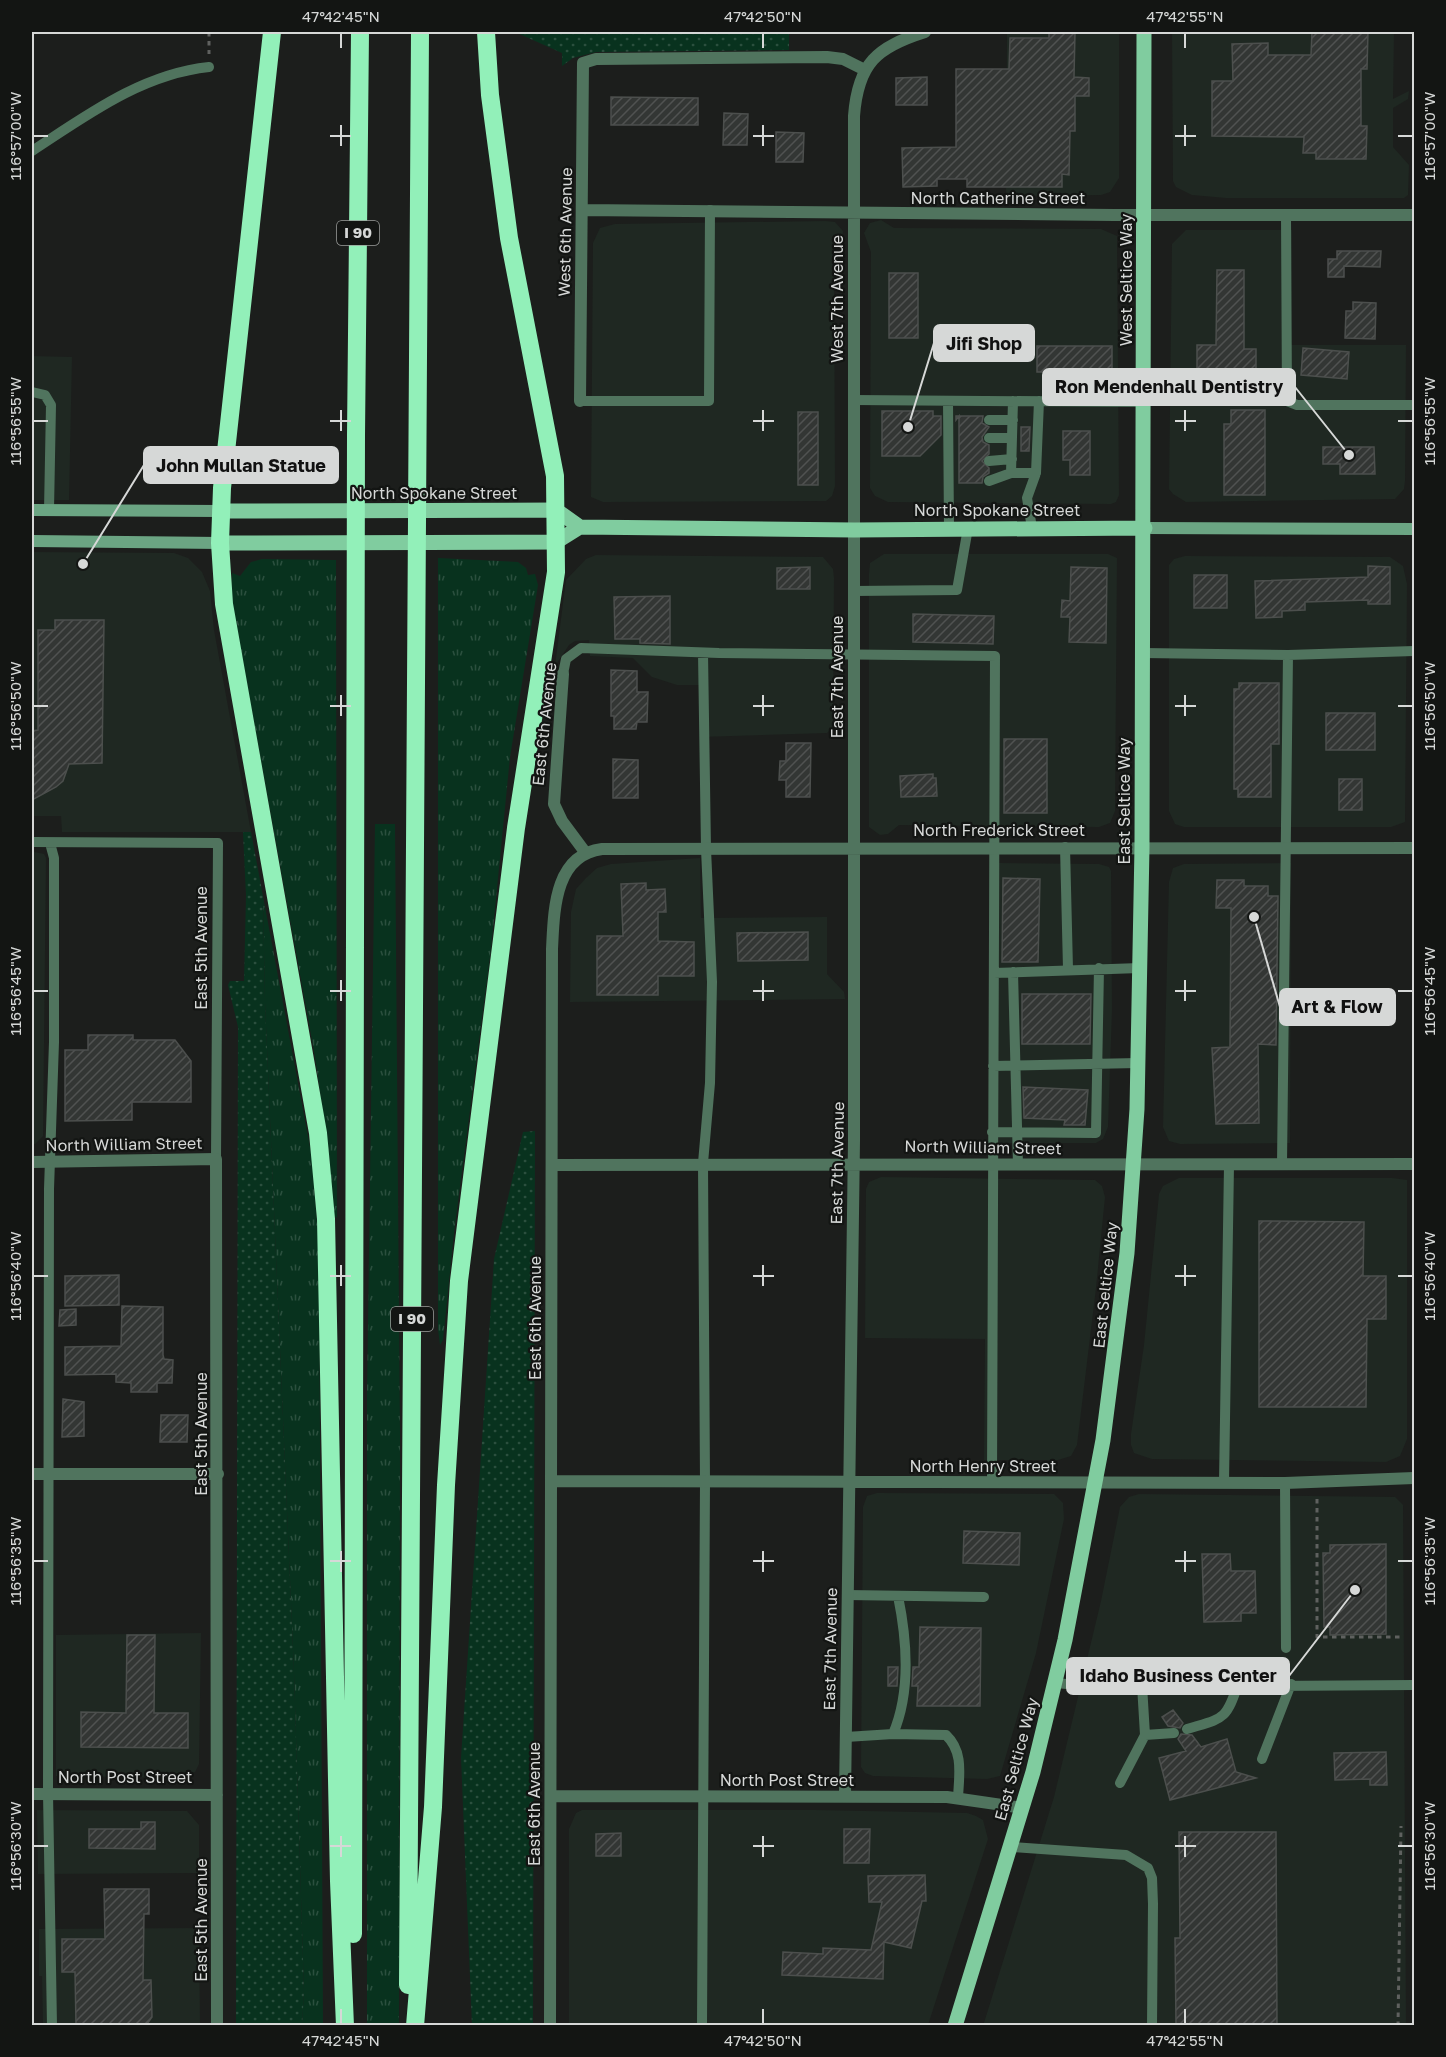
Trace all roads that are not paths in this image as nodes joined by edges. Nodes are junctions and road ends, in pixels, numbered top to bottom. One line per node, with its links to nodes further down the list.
1 (272, 32): 37 (highway)
2 (360, 32): 127 (highway, I 90)
3 (420, 32): 128 (highway, I 90)
4 (486, 32): 36 (highway)
5 (925, 32): 8 (street)
6 (1144, 32): 13 (main road, West Seltice Way)
7 (209, 67): 9 (lane)
8 (865, 70): 10 (street, West 6th Avenue); 12 (street, West 7th Avenue)
9 (32, 151)
10 (582, 210): 11 (street, North Catherine Street); 20 (street, West 6th Avenue)
11 (710, 210): 12 (street, North Catherine Street); 20 (lane)
12 (853, 213): 13 (street, North Catherine Street); 19 (street, West 7th Avenue)
13 (1144, 215): 14 (street, North Catherine Street); 18 (main road, West Seltice Way)
14 (1286, 215): 15 (street, North Catherine Street); 17 (lane)
15 (1414, 215)
16 (32, 392): 35 (lane)
17 (1285, 396): 18 (lane); 24 (lane)
18 (1144, 398): 23 (lane); 41 (main road, West Seltice Way)
19 (854, 400): 21 (lane); 44 (street, West 7th Avenue)
20 (579, 401)
21 (948, 401): 22 (lane); 42 (lane)
22 (1013, 401): 23 (lane); 26 (lane)
23 (1039, 401): 32 (lane)
24 (1414, 405)
25 (989, 420): 26 (lane)
26 (1012, 420): 28 (lane)
27 (989, 438): 28 (lane)
28 (1012, 438): 29 (lane)
29 (1012, 459): 30 (lane); 31 (lane)
30 (988, 461)
31 (1011, 473): 32 (lane); 33 (lane)
32 (1036, 473): 40 (lane)
33 (988, 481)
34 (32, 510): 35 (main road, North Spokane Street)
35 (49, 510): 37 (main road, North Spokane Street)
36 (556, 510): 37 (main road, North Spokane Street); 38 (main road); 46 (highway)
37 (220, 511): 47 (highway)
38 (580, 527): 44 (main road, North Spokane Street); 46 (main road)
39 (968, 528): 40 (main road, North Spokane Street); 42 (main road, North Spokane Street); 48 (lane)
40 (1032, 528): 41 (main road, North Spokane Street)
41 (1144, 528): 43 (main road, North Spokane Street); 51 (main road, East Seltice Way)
42 (949, 529): 44 (main road, North Spokane Street)
43 (1414, 529)
44 (854, 530): 48 (street, East 7th Avenue)
45 (32, 541): 47 (main road)
46 (556, 542): 47 (main road); 129 (highway)
47 (220, 543): 126 (highway)
48 (854, 591): 53 (street, East 7th Avenue)
49 (1414, 651): 52 (lane)
50 (703, 653): 53 (lane); 54 (lane, East 6th Avenue); 63 (lane)
51 (1143, 653): 52 (lane); 57 (main road, East Seltice Way)
52 (1288, 655): 61 (lane)
53 (854, 656): 58 (street, East 7th Avenue); 59 (lane)
54 (563, 674): 64 (street, East 6th Avenue)
55 (32, 842): 56 (lane)
56 (50, 843): 76 (lane, East 5th Avenue); 78 (lane)
57 (1142, 846): 60 (street, North Frederick Street); 61 (street, North Frederick Street); 66 (main road, East Seltice Way)
58 (855, 847): 59 (street, North Frederick Street); 63 (street, North Frederick Street); 80 (street, East 7th Avenue)
59 (995, 847): 60 (street, North Frederick Street); 69 (lane)
60 (1065, 847): 67 (lane)
61 (1287, 847): 62 (street, North Frederick Street); 81 (lane)
62 (1414, 848)
63 (706, 849): 64 (street, North Frederick Street); 79 (lane)
64 (585, 852): 83 (street, East 6th Avenue)
65 (1099, 968): 66 (lane); 67 (lane); 72 (lane)
66 (1140, 968): 70 (main road, East Seltice Way)
67 (1068, 969): 68 (lane)
68 (1012, 972): 69 (lane); 71 (lane)
69 (994, 973): 73 (lane)
70 (1138, 1064): 72 (lane); 86 (main road, East Seltice Way)
71 (1013, 1065): 72 (lane); 73 (lane); 75 (lane)
72 (1098, 1065): 75 (lane)
73 (993, 1066): 74 (lane)
74 (992, 1132): 75 (lane); 84 (lane)
75 (1017, 1132): 85 (lane)
76 (216, 1159): 78 (street, North William Street); 90 (street, East 5th Avenue)
77 (32, 1162): 78 (street, North William Street)
78 (50, 1162): 89 (lane)
79 (703, 1163): 80 (street, North William Street); 83 (street, North William Street); 93 (lane)
80 (854, 1164): 84 (street, North William Street); 94 (street, East 7th Avenue)
81 (1282, 1164): 82 (street, North William Street); 87 (street, North William Street)
82 (1414, 1164)
83 (552, 1165): 92 (street, East 6th Avenue)
84 (992, 1165): 85 (street, North William Street); 95 (lane)
85 (1018, 1165): 86 (street, North William Street)
86 (1134, 1165): 87 (street, North William Street); 96 (main road, East Seltice Way)
87 (1229, 1165): 97 (lane)
88 (32, 1474): 89 (street)
89 (49, 1474): 90 (street); 115 (lane)
90 (218, 1474): 117 (street, East 5th Avenue)
91 (1414, 1478): 98 (street, North Henry Street)
92 (551, 1481): 93 (street, North Henry Street); 118 (street, East 6th Avenue)
93 (705, 1482): 94 (street, North Henry Street); 119 (lane)
94 (848, 1483): 95 (street, North Henry Street); 99 (street, East 7th Avenue)
95 (992, 1483): 96 (street, North Henry Street)
96 (1096, 1483): 97 (street, North Henry Street); 103 (main road, East Seltice Way)
97 (1224, 1483): 98 (street, North Henry Street)
98 (1285, 1483): 102 (lane)
99 (847, 1595): 100 (lane); 112 (street, East 7th Avenue)
100 (898, 1596): 101 (lane); 110 (lane)
101 (984, 1597)
102 (1286, 1648)
103 (1055, 1683): 107 (lane); 122 (main road, East Seltice Way)
104 (1239, 1684): 105 (lane); 107 (lane); 108 (lane)
105 (1291, 1684): 106 (lane); 113 (lane)
106 (1414, 1685)
107 (1142, 1686): 111 (lane)
108 (1187, 1729)
109 (1174, 1733): 111 (lane)
110 (893, 1734): 112 (lane); 121 (lane)
111 (1144, 1735): 114 (lane)
112 (846, 1737): 120 (street, East 7th Avenue)
113 (1262, 1759)
114 (1120, 1783)
115 (48, 1793): 116 (street, North Post Street); 117 (street, North Post Street); 124 (lane)
116 (32, 1794)
117 (217, 1795): 125 (street, East 5th Avenue)
118 (551, 1796): 119 (street, North Post Street); 130 (street, East 6th Avenue)
119 (703, 1796): 120 (street, North Post Street); 131 (lane)
120 (845, 1796): 121 (street, North Post Street)
121 (958, 1798): 122 (street, North Post Street)
122 (1023, 1808): 123 (main road, East Seltice Way)
123 (1011, 1847): 132 (main road, East Seltice Way); 133 (lane)
124 (52, 2025)
125 (217, 2025)
126 (345, 2025)
127 (352, 2025)
128 (407, 2025)
129 (415, 2025)
130 (550, 2025)
131 (702, 2025)
132 (955, 2025)
133 (1152, 2025)

